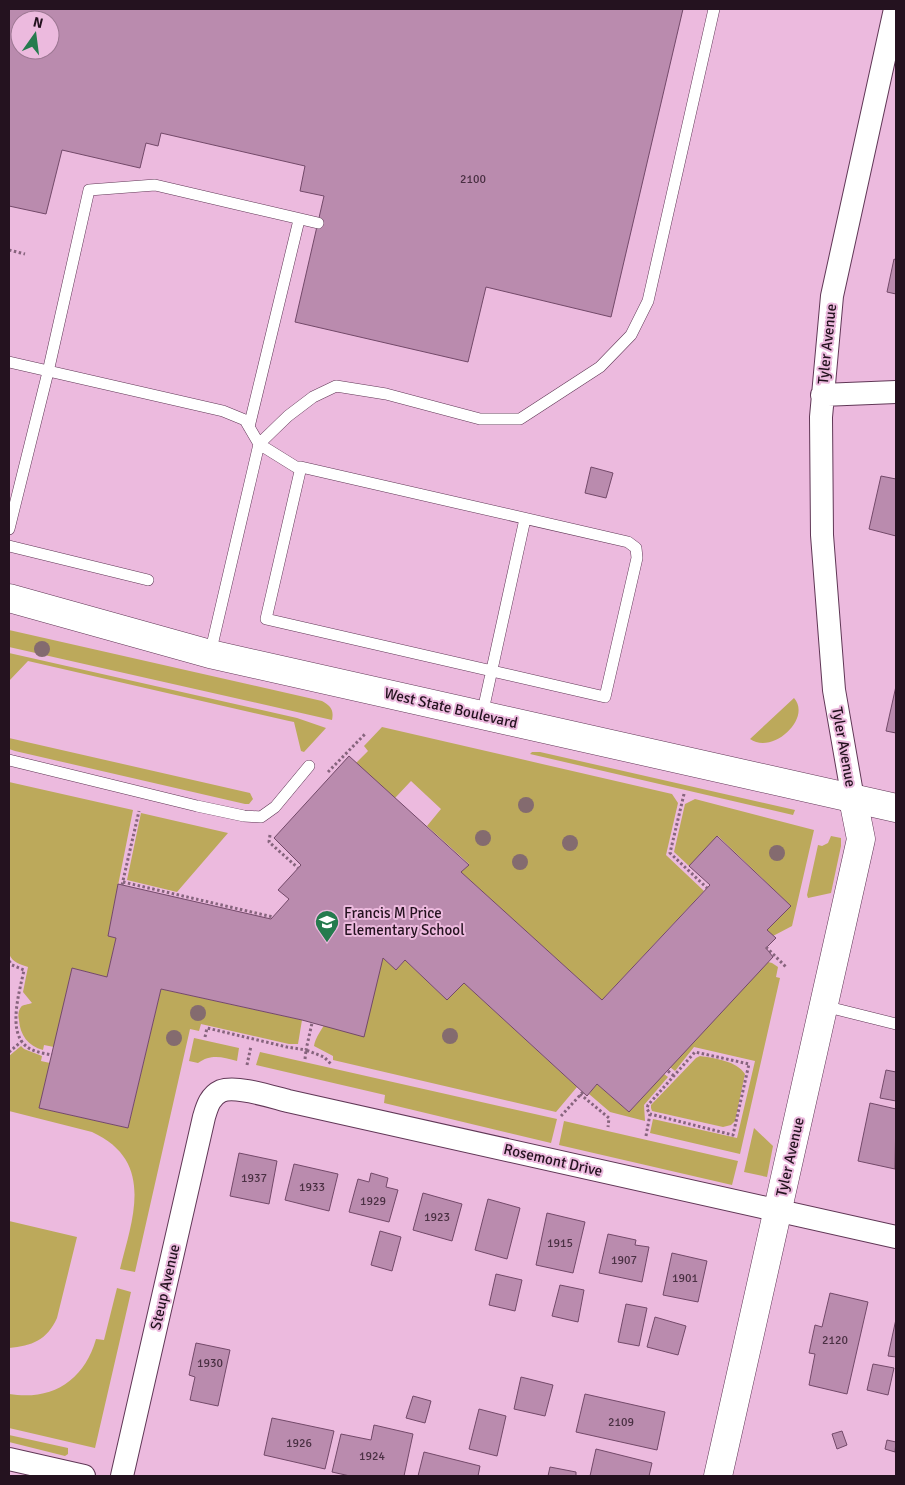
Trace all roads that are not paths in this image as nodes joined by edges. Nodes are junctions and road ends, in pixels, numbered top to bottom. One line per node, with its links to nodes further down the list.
1 (714, 9): 10 (lane)
2 (895, 9): 8 (street, Tyler Avenue)
3 (299, 220): 4 (lane); 6 (lane); 9 (lane)
4 (318, 223)
5 (9, 362): 6 (lane)
6 (48, 372): 9 (lane); 13 (lane)
7 (896, 392): 8 (street)
8 (822, 395): 22 (street, Tyler Avenue)
9 (249, 427): 10 (lane)
10 (259, 444): 11 (lane); 17 (lane)
11 (301, 468): 12 (lane); 18 (lane)
12 (525, 519): 18 (lane); 18 (lane)
13 (9, 529)
14 (9, 546): 15 (lane)
15 (148, 580)
16 (9, 598): 17 (main road, West State Boulevard)
17 (210, 654): 19 (main road, West State Boulevard)
18 (491, 671): 19 (lane)
19 (482, 715): 22 (main road, West State Boulevard)
20 (9, 760): 21 (lane)
21 (309, 766)
22 (853, 799): 23 (main road, West State Boulevard); 24 (main road, Tyler Avenue)
23 (896, 808)
24 (824, 1006): 25 (lane); 27 (main road, Tyler Avenue)
25 (896, 1024)
26 (212, 1098): 27 (street, Rosemont Drive); 31 (street, Steup Avenue)
27 (778, 1210): 28 (street, Rosemont Drive); 32 (main road, Tyler Avenue)
28 (896, 1237)
29 (9, 1459): 30 (street)
30 (84, 1476)
31 (122, 1476)
32 (718, 1476)

